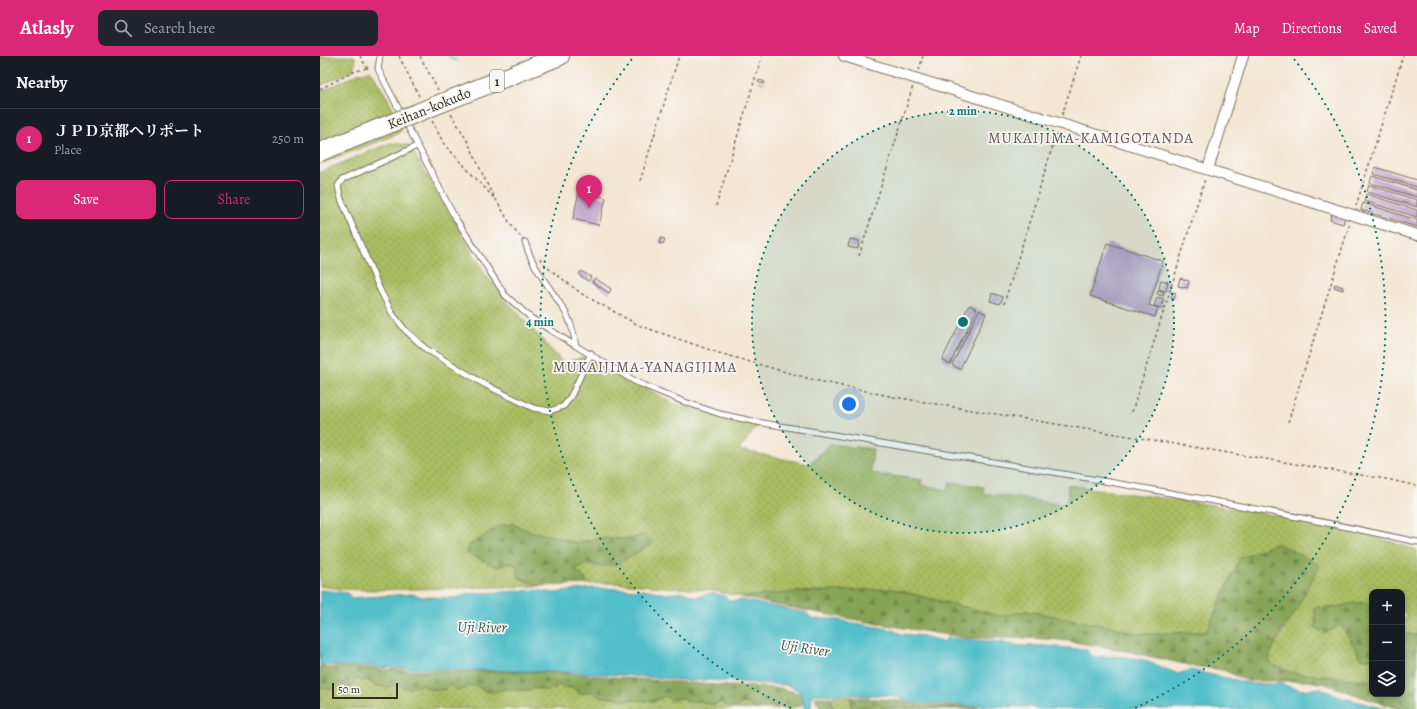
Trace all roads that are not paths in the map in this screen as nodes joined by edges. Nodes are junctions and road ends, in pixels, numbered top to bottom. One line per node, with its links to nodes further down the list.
1 (380, 56): 8 (lane)
2 (530, 56): 6 (highway, Keihan-kokudo / 1)
3 (560, 56): 6 (highway, Keihan-kokudo / 1)
4 (844, 56): 10 (street)
5 (1243, 56): 10 (street)
6 (433, 102): 7 (highway, Keihan-kokudo / 1); 9 (highway, Keihan-kokudo / 1, bridge)
7 (320, 139)
8 (417, 146): 13 (lane); 14 (lane)
9 (320, 152)
10 (1208, 170): 11 (street)
11 (1417, 235)
12 (524, 242): 13 (lane)
13 (576, 346): 14 (lane)
14 (591, 353): 15 (lane)
15 (1417, 542)

